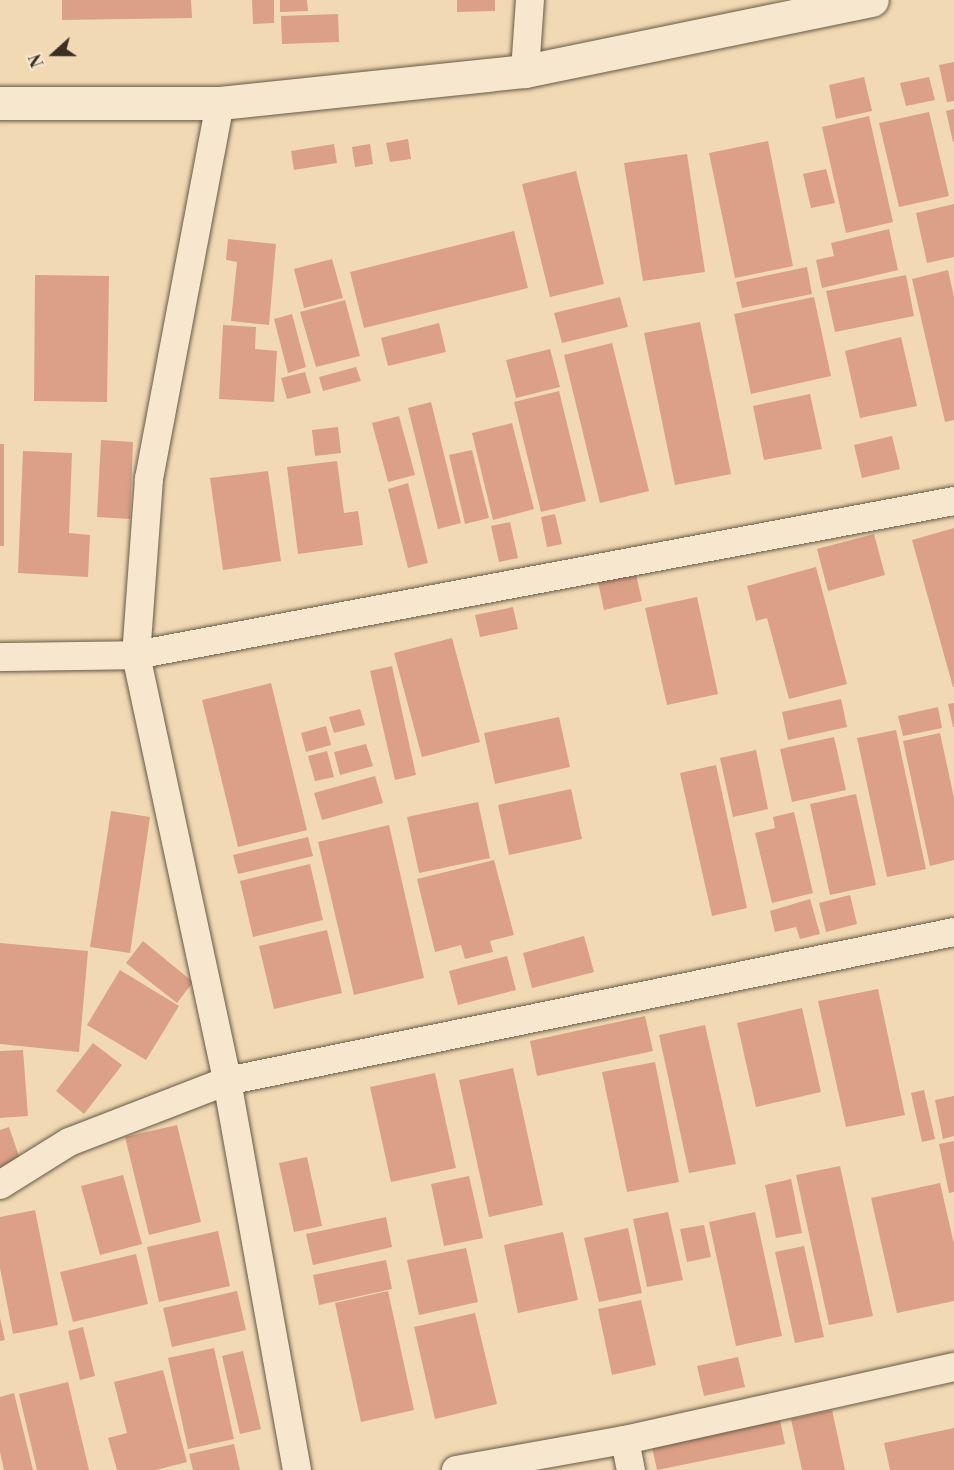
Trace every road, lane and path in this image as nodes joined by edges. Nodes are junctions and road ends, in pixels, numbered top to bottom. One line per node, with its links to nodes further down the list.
1 (530, 0): 3 (street)
2 (872, 0): 3 (main road)
3 (525, 71): 5 (main road)
4 (0, 103): 5 (main road)
5 (220, 104): 7 (street)
6 (954, 501): 7 (street)
7 (136, 655): 8 (street); 10 (street)
8 (0, 657)
9 (954, 932): 10 (street)
10 (227, 1081): 11 (street); 14 (street)
11 (0, 1185)
12 (954, 1367): 13 (street)
13 (625, 1440): 15 (street); 16 (street)
14 (297, 1470)
15 (456, 1470)
16 (631, 1470)

